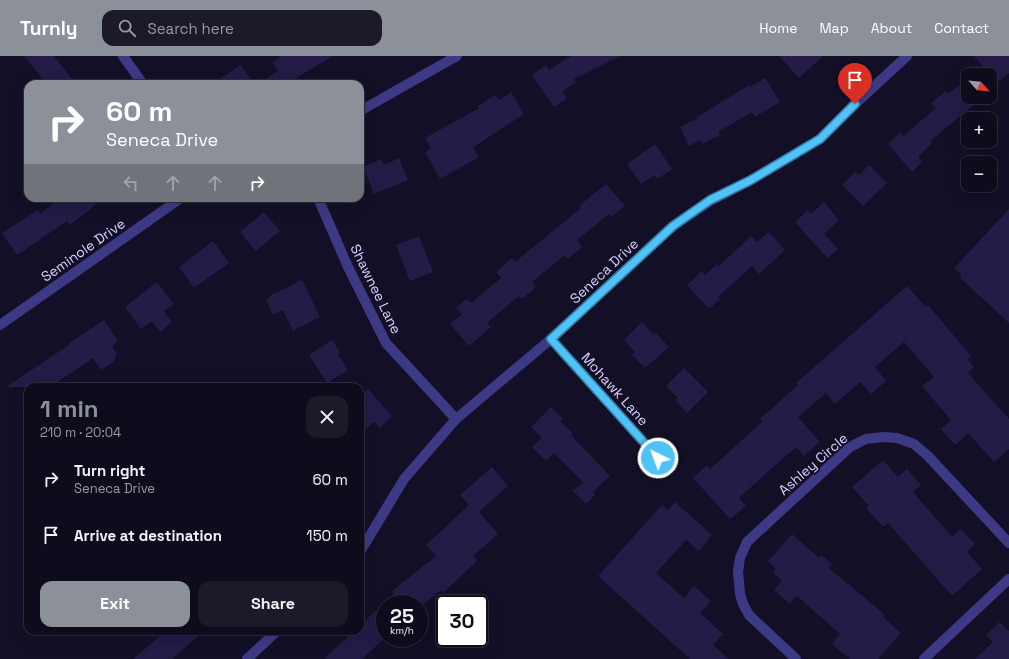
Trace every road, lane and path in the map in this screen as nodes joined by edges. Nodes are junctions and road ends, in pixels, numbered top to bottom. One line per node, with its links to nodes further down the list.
1 (123, 56): 4 (street)
2 (457, 56): 5 (street)
3 (907, 56): 9 (street, Seneca Drive)
4 (140, 80)
5 (364, 109)
6 (175, 202): 8 (street, Seminole Drive)
7 (320, 202): 10 (street, Shawnee Lane)
8 (0, 325)
9 (551, 339): 10 (street, Seneca Drive); 11 (street, Mohawk Lane)
10 (456, 419): 13 (street, Seneca Drive)
11 (658, 458)
12 (1009, 543): 17 (street, Ashley Circle)
13 (364, 545)
14 (1009, 579): 18 (street)
15 (273, 635): 16 (street)
16 (247, 659)
17 (796, 659)
18 (924, 659)

